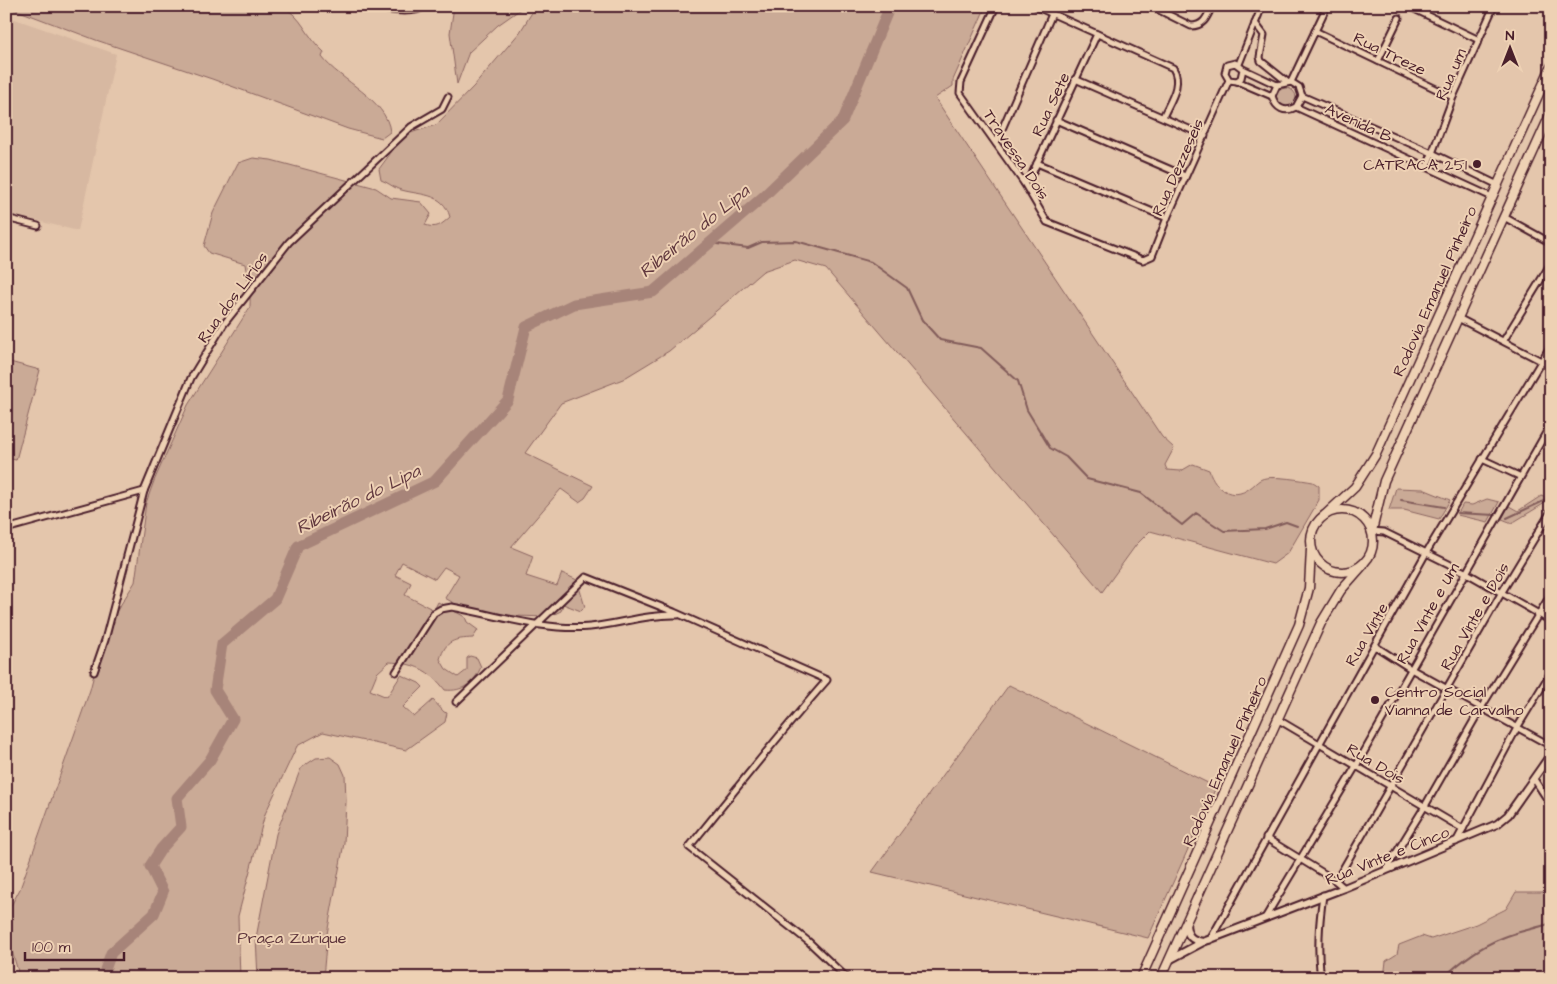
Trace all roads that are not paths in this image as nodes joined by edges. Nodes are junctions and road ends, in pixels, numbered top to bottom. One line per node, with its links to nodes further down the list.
1 (361, 6): 2 (street)
2 (425, 6)
3 (996, 6): 34 (street, Travessa Dois)
4 (1035, 6): 11 (street)
5 (1151, 6): 6 (street)
6 (1212, 6)
7 (1262, 6): 13 (street)
8 (1327, 6): 14 (street)
9 (1408, 6): 16 (street)
10 (1494, 6): 16 (street, Rua um)
11 (1052, 14): 15 (street); 34 (street)
12 (1399, 18): 17 (street)
13 (1256, 22): 18 (street); 23 (street, Avenida B)
14 (1315, 31): 17 (street, Rua Treze); 23 (street)
15 (1097, 34): 20 (street, Rua Sete); 31 (street)
16 (1479, 40): 28 (street, Rua um)
17 (1378, 61): 28 (street, Rua Treze)
18 (1241, 67): 21 (street); 22 (street); 24 (street)
19 (1551, 67): 40 (main road, Rodovia Emanuel Pinheiro)
20 (1075, 79): 31 (street); 32 (street, Rua Sete)
21 (1229, 80): 22 (street); 33 (street, Rua Dezzeseis)
22 (1237, 81): 25 (street)
23 (1288, 81): 24 (street); 26 (street, Avenida B)
24 (1277, 86): 25 (street)
25 (1272, 96): 29 (street, Avenida B)
26 (1302, 96): 29 (street); 35 (street, Avenida B)
27 (448, 97): 57 (street, Rua dos Lírios)
28 (1453, 97): 35 (street, Rua um)
29 (1296, 107): 37 (street, Avenida B)
30 (1551, 113): 42 (main road, Rodovia Emanuel Pinheiro)
31 (1163, 116): 33 (street)
32 (1056, 120): 36 (street, Rua Sete); 38 (street)
33 (1205, 136): 38 (street, Rua Dezzeseis)
34 (996, 143): 39 (street, Travessa Dois)
35 (1432, 153): 37 (street, Rua um); 40 (street, Avenida B)
36 (1037, 163): 39 (street, Rua Sete); 44 (street)
37 (1426, 167): 41 (street, Avenida B)
38 (1185, 176): 44 (street, Rua Dezzeseis)
39 (1024, 183): 47 (street, Travessa Dois)
40 (1498, 185): 41 (main road, Rodovia Emanuel Pinheiro)
41 (1492, 197): 59 (main road, Rodovia Emanuel Pinheiro)
42 (1504, 217): 46 (street); 49 (main road, Rodovia Emanuel Pinheiro)
43 (6, 218): 45 (street)
44 (1167, 218): 47 (street, Rua Dezzeseis)
45 (38, 226)
46 (1551, 243)
47 (1143, 260)
48 (1551, 263): 50 (street)
49 (1458, 318): 50 (street); 61 (main road, Rodovia Emanuel Pinheiro)
50 (1504, 340): 52 (street)
51 (1551, 345): 52 (street, Rua Vinte)
52 (1542, 361): 53 (street); 55 (street, Rua Vinte)
53 (1551, 366)
54 (1551, 424): 56 (street, Rua Vinte e Um)
55 (1482, 459): 56 (street); 63 (street, Rua Vinte)
56 (1520, 476): 65 (street, Rua Vinte e Um)
57 (144, 491): 60 (street); 74 (street, Rua dos Lírios)
58 (1551, 511): 66 (street, Rua Vinte e Dois)
59 (1325, 515): 61 (main road); 62 (main road)
60 (6, 529)
61 (1372, 531): 63 (street); 64 (main road)
62 (1311, 549): 64 (main road); 103 (main road, Rodovia Emanuel Pinheiro)
63 (1426, 553): 65 (street); 72 (street, Rua Vinte)
64 (1363, 565): 80 (main road, Rodovia Emanuel Pinheiro)
65 (1465, 572): 66 (street); 73 (street, Rua Vinte e Um)
66 (1502, 592): 68 (street); 77 (street, Rua Vinte e Dois)
67 (1551, 594): 68 (street)
68 (1539, 614): 70 (street); 79 (street)
69 (681, 615): 71 (street); 71 (street); 102 (street)
70 (1551, 621)
71 (538, 624): 75 (street); 78 (street)
72 (1375, 646): 73 (street); 82 (street, Rua Vinte)
73 (1411, 669): 77 (street); 85 (street, Rua Vinte e Um)
74 (94, 672)
75 (396, 672)
76 (1551, 672): 81 (street)
77 (1447, 689): 79 (street); 87 (street, Rua Vinte e Dois)
78 (456, 702)
79 (1481, 708): 81 (street); 89 (street)
80 (1277, 719): 82 (street, Rua Dois); 99 (main road, Rodovia Emanuel Pinheiro)
81 (1517, 728): 83 (street); 90 (street)
82 (1319, 744): 85 (street, Rua Dois); 91 (street, Rua Vinte)
83 (1551, 746)
84 (1551, 754): 86 (street, Rua Vinte e Cinco)
85 (1356, 766): 87 (street, Rua Dois); 93 (street, Rua Vinte e Um)
86 (1534, 779): 88 (street); 92 (street, Rua Vinte e Cinco)
87 (1392, 786): 89 (street, Rua Dois); 95 (street, Rua Vinte e Dois)
88 (1551, 805)
89 (1426, 806): 90 (street, Rua Dois); 94 (street)
90 (1463, 829): 92 (street)
91 (1266, 838): 93 (street); 100 (street, Rua Vinte)
92 (1456, 843): 94 (street, Rua Vinte e Cinco)
93 (1299, 858): 95 (street); 98 (street, Rua Vinte e Um)
94 (1385, 871): 96 (street, Rua Vinte e Cinco)
95 (1336, 881): 96 (street)
96 (1344, 888): 97 (street, Rua Vinte e Cinco)
97 (1323, 895): 98 (street, Rua Vinte e Cinco); 105 (street)
98 (1265, 918): 100 (street, Rua Vinte e Cinco)
99 (1186, 924): 100 (street); 101 (main road, Rodovia Emanuel Pinheiro)
100 (1206, 941): 101 (street, Rua Vinte e Cinco)
101 (1169, 960): 104 (main road, Rodovia Emanuel Pinheiro)
102 (847, 978)
103 (1141, 978)
104 (1161, 978)
105 (1321, 978)

